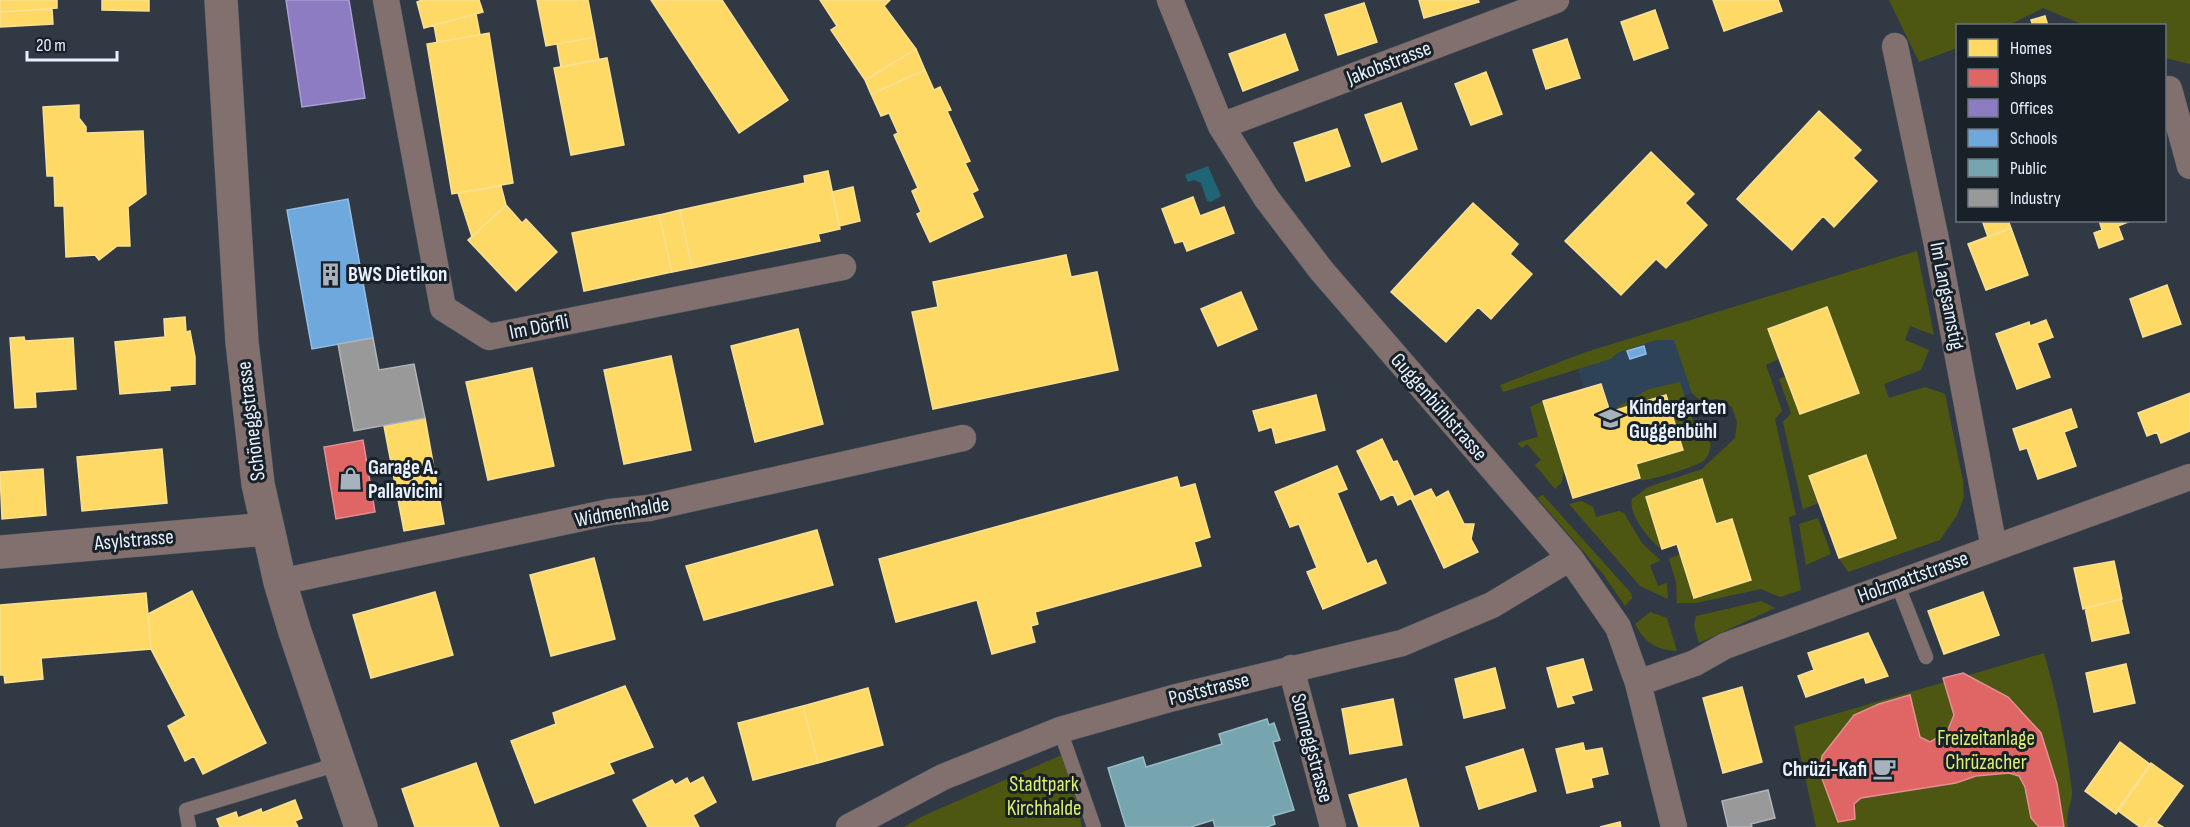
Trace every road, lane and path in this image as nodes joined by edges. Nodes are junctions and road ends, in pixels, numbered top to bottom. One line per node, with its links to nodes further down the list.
1 (221, 0): 12 (street, Schöneggstrasse)
2 (386, 0): 9 (street, Im Dörfli)
3 (1170, 0): 7 (street, Guggenbühlstrasse)
4 (1556, 0): 7 (street, Jakobstrasse)
5 (1895, 46): 13 (street, Im Langsamstig)
6 (2169, 89): 8 (street)
7 (1221, 126): 15 (street, Guggenbühlstrasse)
8 (2190, 166)
9 (843, 267)
10 (963, 438): 16 (street, Widmenhalde)
11 (2190, 477): 13 (street, Holzmattstrasse)
12 (267, 529): 14 (street, Asylstrasse); 16 (street, Schöneggstrasse)
13 (1994, 548): 17 (street, Holzmattstrasse)
14 (0, 552)
15 (1570, 558): 19 (street, Poststrasse); 20 (street, Guggenbühlstrasse)
16 (280, 582): 22 (street, Schöneggstrasse)
17 (1897, 583): 18 (lane); 20 (street, Holzmattstrasse)
18 (1926, 657)
19 (1291, 668): 21 (street, Poststrasse); 27 (street, Sonneggstrasse)
20 (1638, 683): 28 (street, Guggenbühlstrasse)
21 (1060, 730): 25 (street, Poststrasse); 26 (lane)
22 (338, 765): 23 (lane); 24 (street, Schöneggstrasse)
23 (189, 827)
24 (361, 827)
25 (849, 827)
26 (1094, 827)
27 (1333, 827)
28 (1674, 827)

